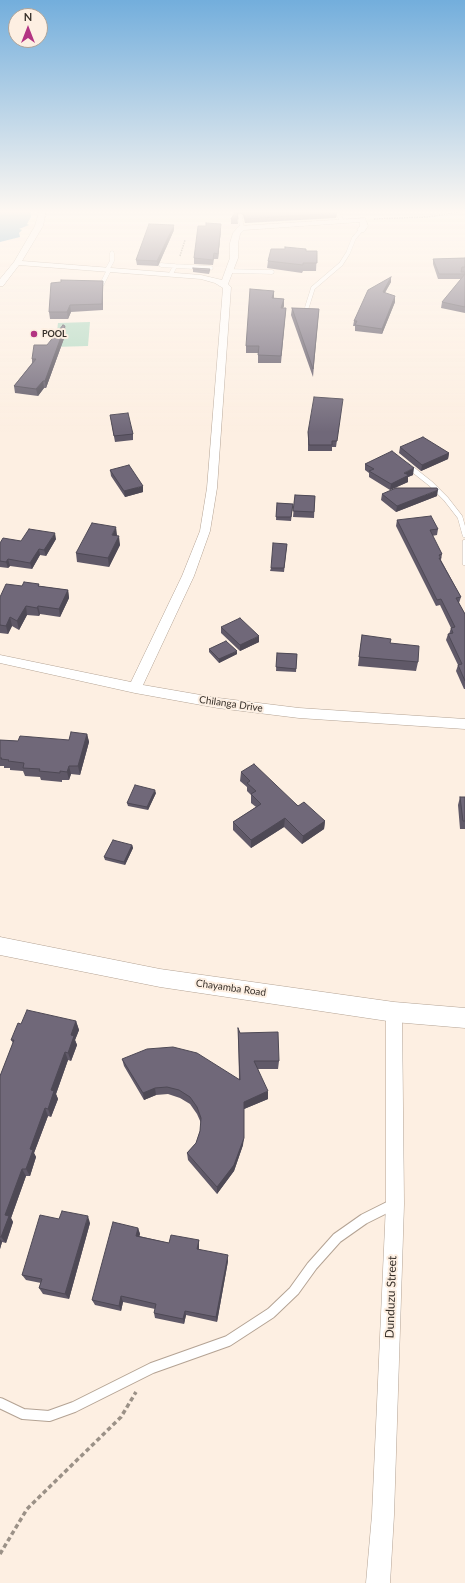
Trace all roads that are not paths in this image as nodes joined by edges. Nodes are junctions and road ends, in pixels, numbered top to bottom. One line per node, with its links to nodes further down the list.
1 (225, 285): 9 (street)
2 (317, 285): 3 (lane)
3 (307, 307)
4 (404, 462): 5 (lane)
5 (465, 535)
6 (465, 542): 7 (lane)
7 (465, 562)
8 (0, 659): 9 (street, Chilanga Drive)
9 (135, 688): 10 (street, Chilanga Drive)
10 (465, 724)
11 (0, 946): 12 (street, Chayamba Road)
12 (394, 1012): 13 (street, Chayamba Road); 14 (street, Dunduzu Street)
13 (465, 1018)
14 (395, 1204): 15 (lane); 16 (street, Dunduzu Street)
15 (0, 1402)
16 (378, 1583)

